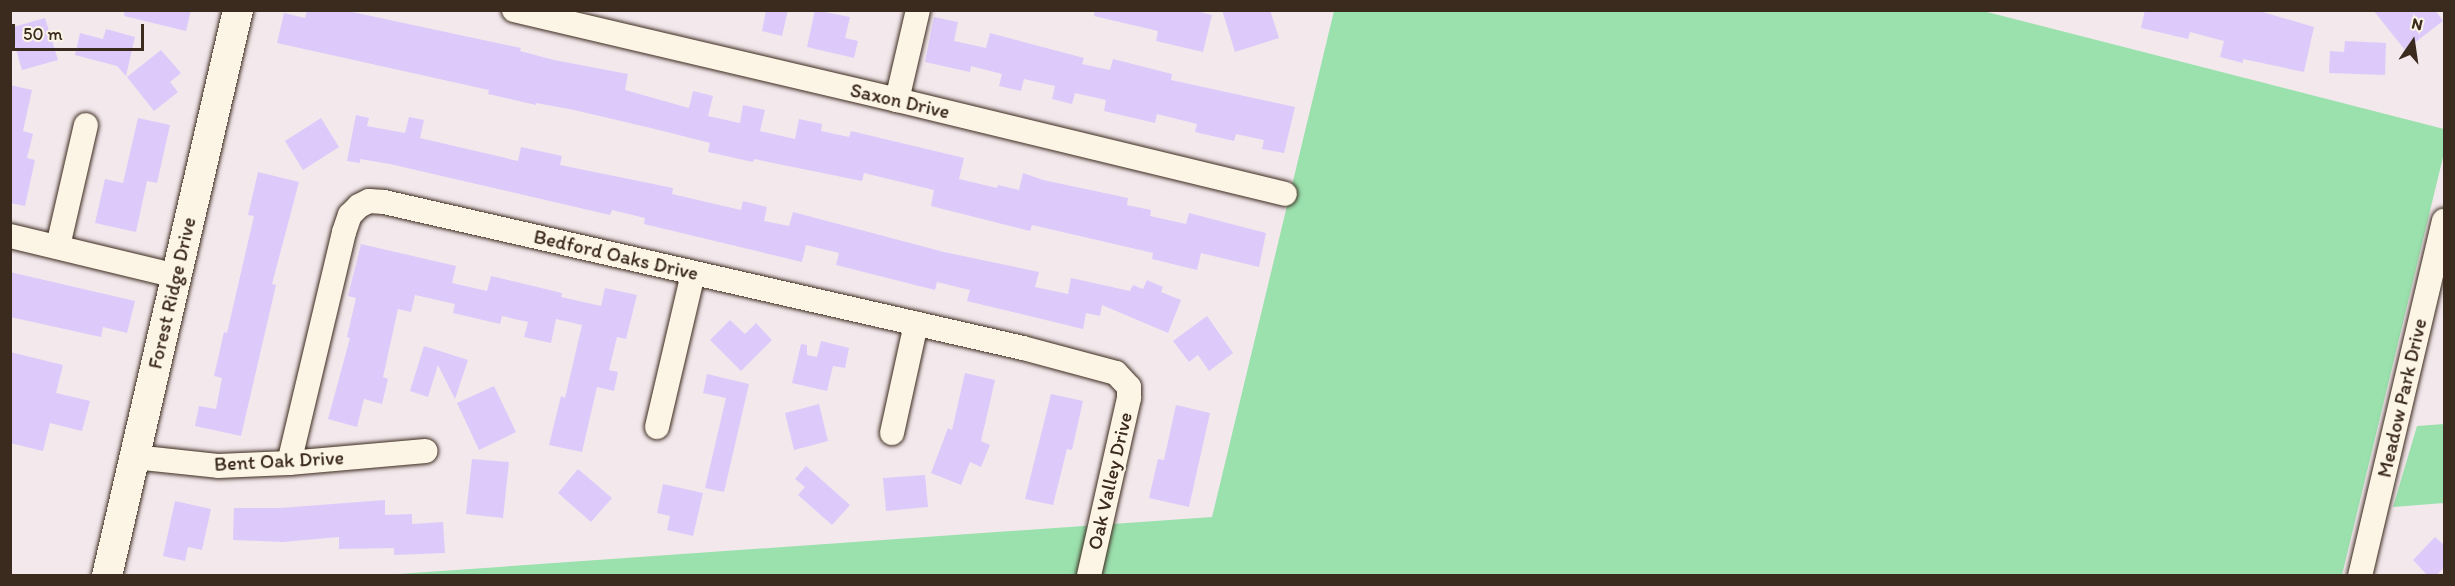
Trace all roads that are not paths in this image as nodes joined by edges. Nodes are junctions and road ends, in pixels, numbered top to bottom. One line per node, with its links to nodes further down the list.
1 (238, 10): 11 (main road, Forest Ridge Drive)
2 (514, 10): 4 (street, Saxon Drive)
3 (918, 10): 4 (street)
4 (897, 100): 6 (street, Saxon Drive)
5 (86, 125): 9 (street)
6 (1285, 194)
7 (2445, 221): 21 (street, Meadow Park Drive)
8 (10, 236): 9 (street)
9 (58, 246): 11 (street)
10 (693, 273): 12 (street, Bedford Oaks Drive); 14 (street); 18 (street, Bedford Oaks Drive)
11 (176, 276): 17 (main road, Forest Ridge Drive)
12 (916, 324): 13 (street, Bedford Oaks Drive); 15 (street)
13 (1129, 387): 20 (street, Oak Valley Drive)
14 (657, 427)
15 (892, 433)
16 (425, 451): 18 (street, Bent Oak Drive)
17 (134, 458): 18 (street, Bent Oak Drive); 19 (main road, Forest Ridge Drive)
18 (289, 463)
19 (107, 576)
20 (1089, 576)
21 (2360, 576)

